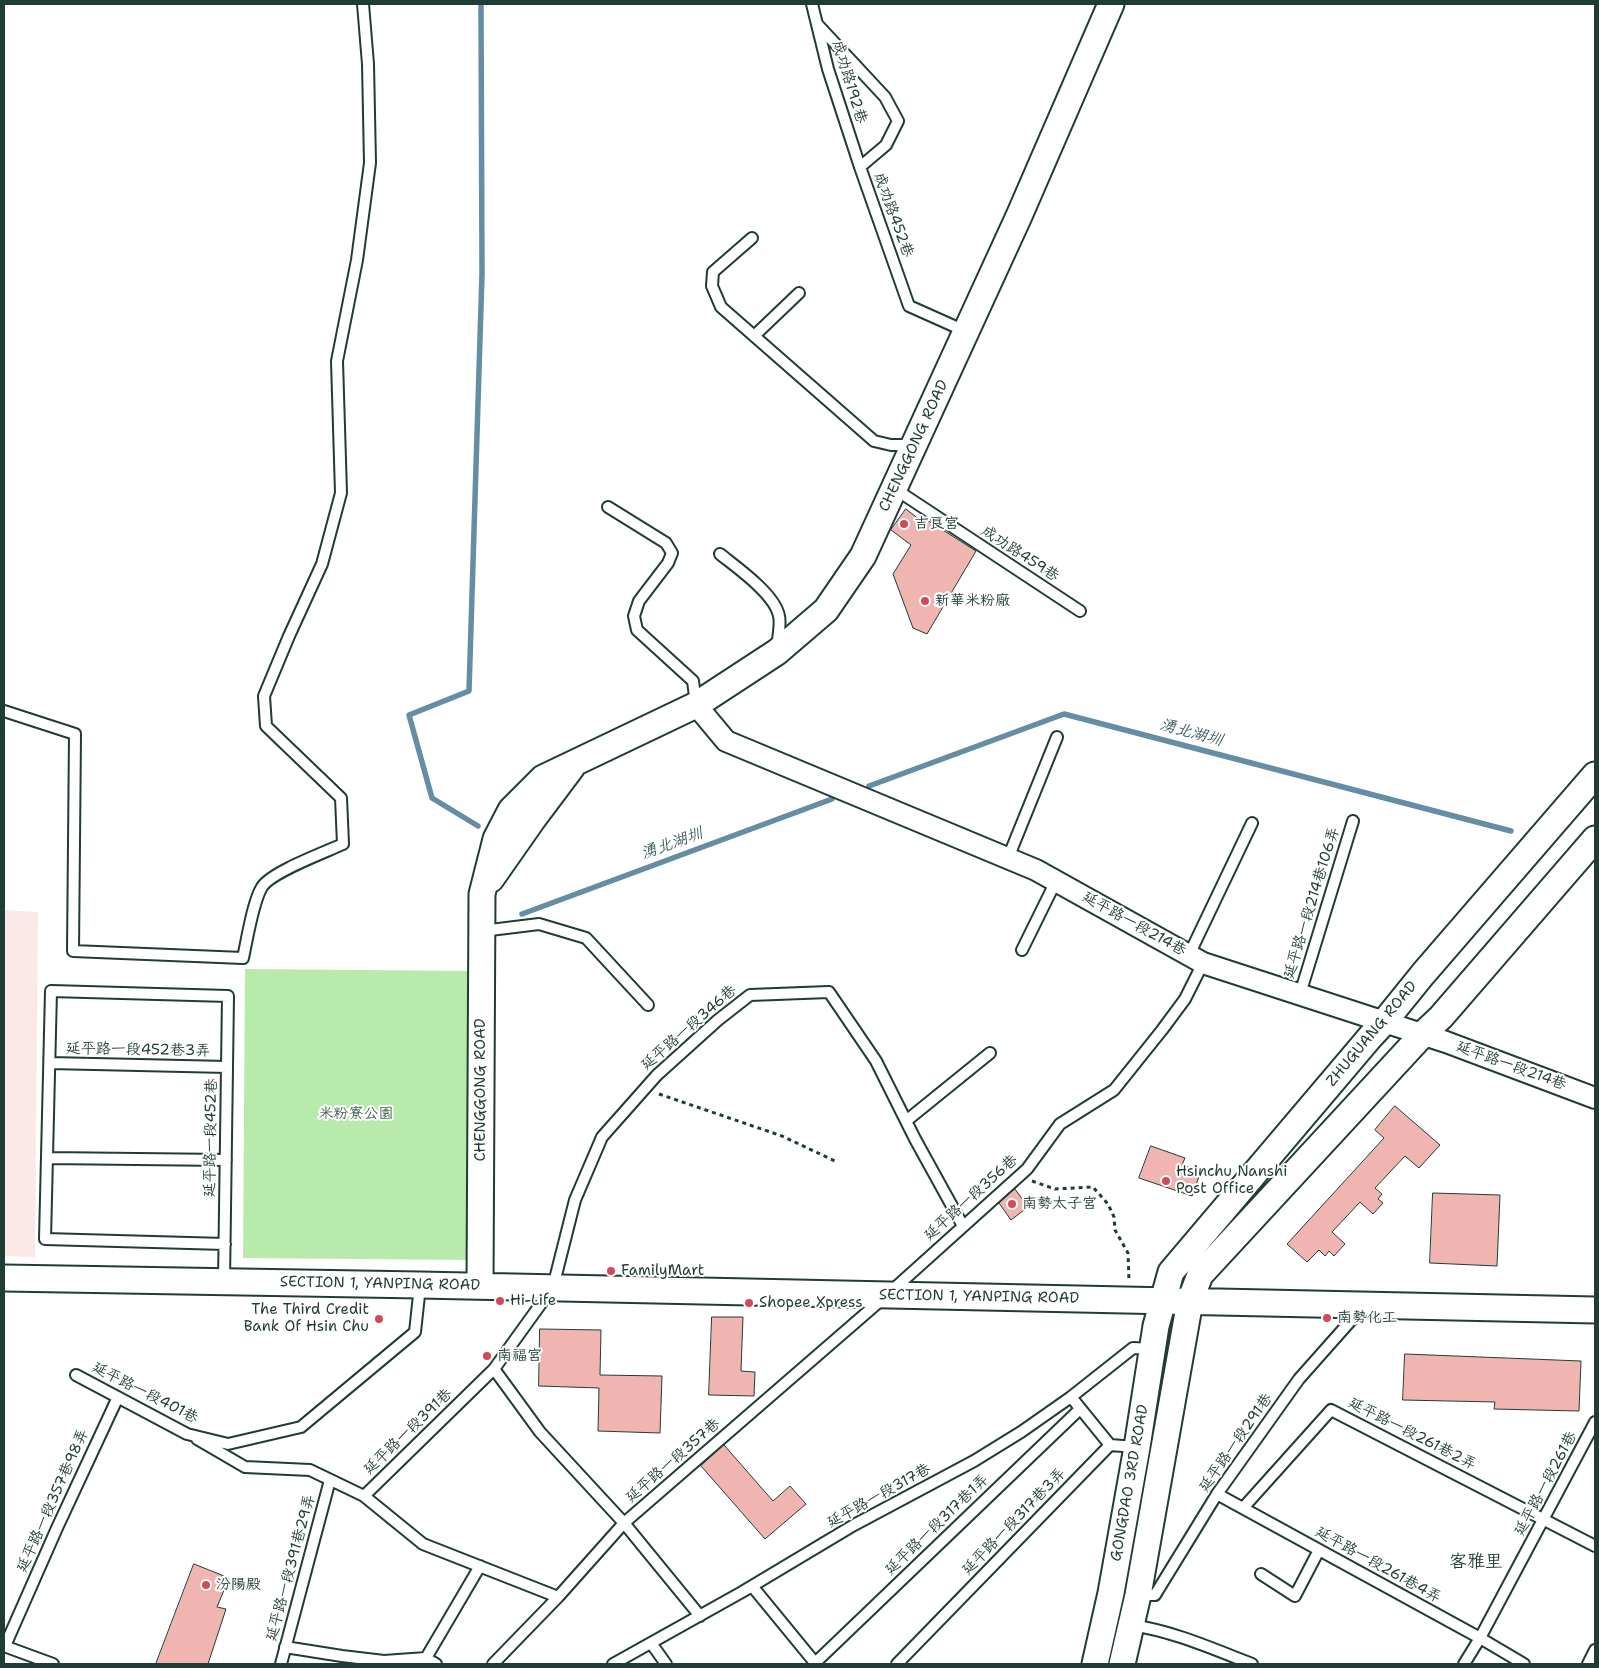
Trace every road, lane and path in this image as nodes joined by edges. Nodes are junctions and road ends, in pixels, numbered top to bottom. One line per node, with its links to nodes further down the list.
1 (362, 4): 17 (lane)
2 (812, 4): 4 (lane, 成功路192巷)
3 (1111, 4): 8 (street, CHENGGONG ROAD)
4 (817, 24): 5 (lane, 成功路192巷); 5 (lane, 成功路452巷)
5 (860, 167): 8 (lane, 成功路452巷)
6 (752, 238): 9 (lane)
7 (799, 292): 9 (lane)
8 (967, 331): 10 (street, CHENGGONG ROAD)
9 (754, 336): 10 (lane)
10 (915, 445): 11 (street, CHENGGONG ROAD)
11 (895, 489): 14 (lane, 成功路459巷); 15 (street, CHENGGONG ROAD)
12 (608, 507): 16 (lane)
13 (720, 554): 15 (lane)
14 (1080, 611)
15 (777, 652): 16 (street, CHENGGONG ROAD)
16 (696, 705): 23 (street, 延平路一段214巷); 25 (street, CHENGGONG ROAD)
17 (4, 711)
18 (1058, 737): 23 (lane)
19 (1595, 775): 30 (street, ZHUGUANG ROAD)
20 (1353, 820): 28 (lane, 延平路一段214巷106弄)
21 (1252, 823): 27 (lane, 延平路一段356巷)
22 (1595, 839): 31 (street)
23 (1008, 858): 24 (street, 延平路一段214巷)
24 (1056, 881): 26 (lane); 27 (street, 延平路一段214巷)
25 (481, 931): 29 (lane); 47 (street, CHENGGONG ROAD)
26 (1022, 950)
27 (1196, 959): 28 (street, 延平路一段214巷); 41 (lane, 延平路一段356巷)
28 (1300, 994): 30 (street, 延平路一段214巷)
29 (648, 1005)
30 (1385, 1021): 31 (street, 延平路一段214巷); 51 (street, ZHUGUANG ROAD)
31 (1423, 1034): 36 (street, 延平路一段214巷); 52 (street)
32 (990, 1053): 37 (lane)
33 (50, 1063): 34 (lane, 延平路一段452巷3弄); 34 (lane, 延平路一段452巷); 38 (lane)
34 (227, 1067): 39 (lane, 延平路一段452巷)
35 (644, 1089): 37 (lane, 延平路一段346巷); 40 (path); 48 (lane, 延平路一段346巷)
36 (1595, 1098)
37 (906, 1122): 42 (lane, 延平路一段346巷)
38 (47, 1158): 39 (lane); 43 (lane)
39 (226, 1160): 43 (lane, 延平路一段452巷)
40 (837, 1162)
41 (1022, 1173): 42 (lane, 延平路一段356巷); 50 (path)
42 (962, 1226): 49 (lane, 延平路一段356巷)
43 (225, 1244): 45 (lane, 延平路一段452巷)
44 (4, 1278): 45 (street, SECTION 1, YANPING ROAD)
45 (224, 1281): 46 (street, SECTION 1, YANPING ROAD)
46 (420, 1284): 47 (street, SECTION 1, YANPING ROAD); 62 (lane, 延平路一段401巷)
47 (480, 1286): 48 (street, SECTION 1, YANPING ROAD)
48 (553, 1288): 49 (street, SECTION 1, YANPING ROAD); 56 (lane, 延平路一段391巷)
49 (887, 1294): 50 (street, SECTION 1, YANPING ROAD); 70 (lane, 延平路一段357巷)
50 (1126, 1300): 51 (street, SECTION 1, YANPING ROAD)
51 (1162, 1301): 52 (street, SECTION 1, YANPING ROAD); 55 (street, GONGDAO 3RD ROAD)
52 (1190, 1301): 53 (street, SECTION 1, YANPING ROAD); 76 (street, GONGDAO 3RD ROAD)
53 (1364, 1305): 54 (street, SECTION 1, YANPING ROAD); 66 (lane, 延平路一段291巷)
54 (1595, 1310)
55 (1152, 1349): 59 (lane, 延平路一段317巷); 64 (street, GONGDAO 3RD ROAD)
56 (494, 1370): 67 (lane, 延平路一段391巷); 70 (lane)
57 (76, 1375): 58 (lane, 延平路一段401巷)
58 (118, 1397): 62 (lane, 延平路一段401巷); 82 (lane, 延平路一段357巷98弄)
59 (1070, 1397): 60 (lane); 75 (lane, 延平路一段317巷)
60 (1080, 1409): 63 (lane); 92 (lane, 延平路一段317巷1弄)
61 (1595, 1422): 69 (lane, 延平路一段261巷)
62 (188, 1434): 65 (lane, 延平路一段391巷)
63 (1110, 1445): 64 (lane); 93 (lane, 延平路一段317巷3弄)
64 (1137, 1448): 94 (street, GONGDAO 3RD ROAD)
65 (330, 1480): 67 (lane, 延平路一段391巷); 83 (lane, 延平路一段391巷29弄)
66 (1217, 1494): 68 (lane, 延平路一段261巷4弄); 76 (lane, 延平路一段291巷)
67 (364, 1496): 73 (lane)
68 (1243, 1508): 69 (lane, 延平路一段261巷2弄); 72 (lane, 延平路一段261巷4弄)
69 (1544, 1519): 71 (lane); 80 (lane, 延平路一段261巷)
70 (624, 1523): 77 (lane, 延平路一段357巷); 78 (lane)
71 (1595, 1546)
72 (1320, 1550): 74 (lane); 80 (lane, 延平路一段261巷4弄)
73 (480, 1566): 77 (lane); 85 (lane)
74 (1261, 1574)
75 (752, 1586): 78 (lane, 延平路一段317巷); 92 (lane)
76 (1138, 1594): 79 (street, GONGDAO 3RD ROAD)
77 (558, 1597): 89 (lane, 延平路一段357巷)
78 (700, 1616): 81 (lane, 延平路一段317巷)
79 (1131, 1625): 95 (street, GONGDAO 3RD ROAD); 96 (lane)
80 (1480, 1638): 97 (lane, 延平路一段261巷); 98 (lane, 延平路一段261巷4弄)
81 (651, 1643): 90 (lane, 延平路一段317巷); 91 (lane)
82 (4, 1646): 86 (lane)
83 (285, 1647): 85 (lane); 87 (lane, 延平路一段391巷29弄)
84 (1595, 1650): 99 (lane)
85 (426, 1658): 88 (lane)
86 (53, 1664)
87 (281, 1664)
88 (436, 1664)
89 (493, 1664)
90 (613, 1664)
91 (666, 1664)
92 (815, 1664)
93 (897, 1664)
94 (1095, 1664)
95 (1122, 1664)
96 (1252, 1664)
97 (1464, 1664)
98 (1524, 1664)
99 (1588, 1664)

